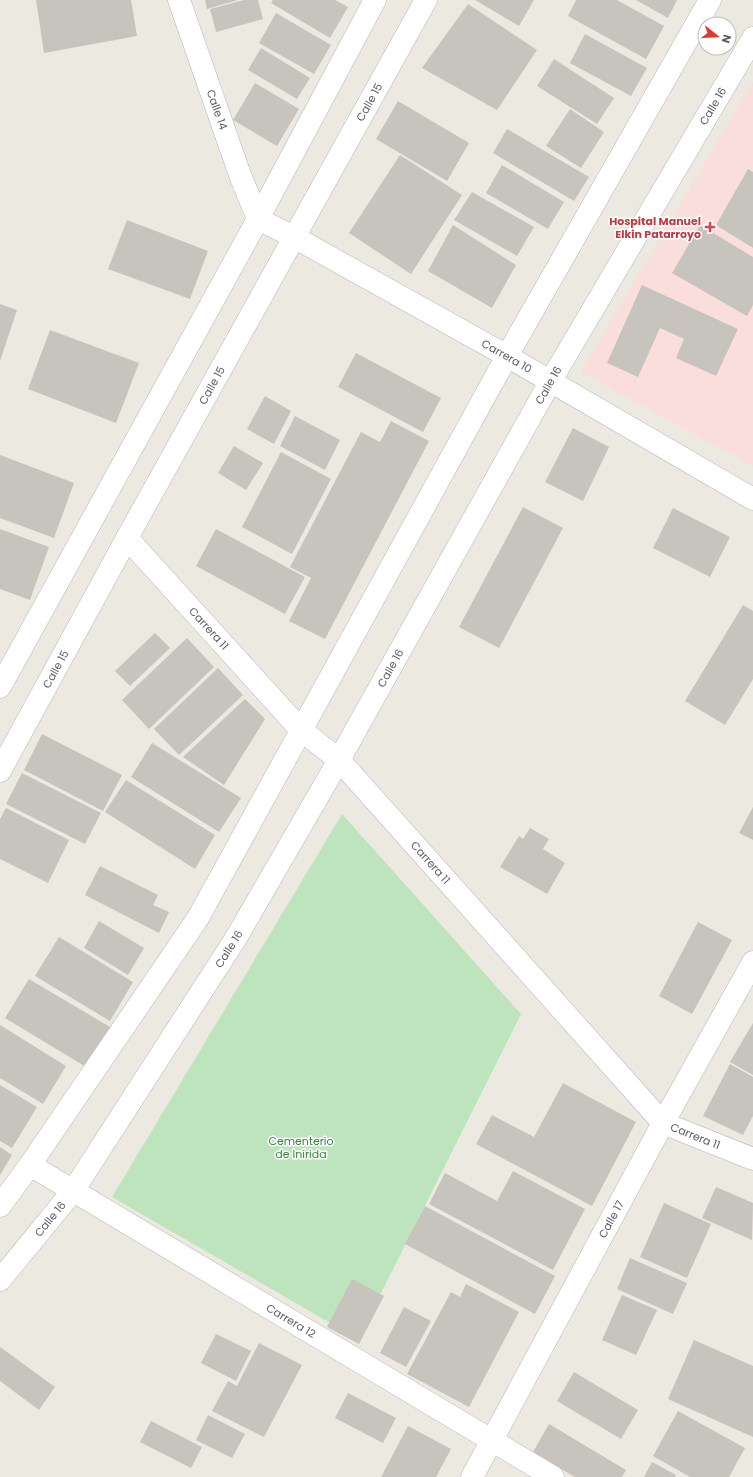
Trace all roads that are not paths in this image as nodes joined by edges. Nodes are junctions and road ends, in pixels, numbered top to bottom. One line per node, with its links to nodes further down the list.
1 (179, 0): 6 (street, Calle 14)
2 (374, 0): 6 (street)
3 (426, 0): 7 (street, Calle 15)
4 (710, 0): 8 (street)
5 (753, 38): 9 (street, Calle 16)
6 (258, 219): 7 (street, Carrera 10); 12 (street)
7 (294, 238): 8 (street, Carrera 10); 11 (street, Calle 15)
8 (507, 356): 9 (street, Carrera 10); 13 (street)
9 (550, 382): 10 (street, Carrera 10); 14 (street, Calle 16)
10 (753, 500)
11 (127, 538): 13 (street, Carrera 11); 15 (street, Calle 15)
12 (0, 688)
13 (301, 730): 14 (street, Carrera 11); 19 (street)
14 (339, 760): 17 (street, Carrera 11); 20 (street, Calle 16)
15 (0, 771)
16 (753, 962): 17 (street, Calle 17)
17 (663, 1123): 18 (street, Carrera 11); 23 (street, Calle 17)
18 (753, 1159)
19 (30, 1165): 20 (street, Carrera 12); 21 (street)
20 (73, 1191): 22 (street, Calle 16); 23 (street, Carrera 12)
21 (0, 1206)
22 (0, 1280)
23 (492, 1441): 24 (street, Calle 17); 25 (street, Carrera 12)
24 (472, 1477)
25 (553, 1477)

